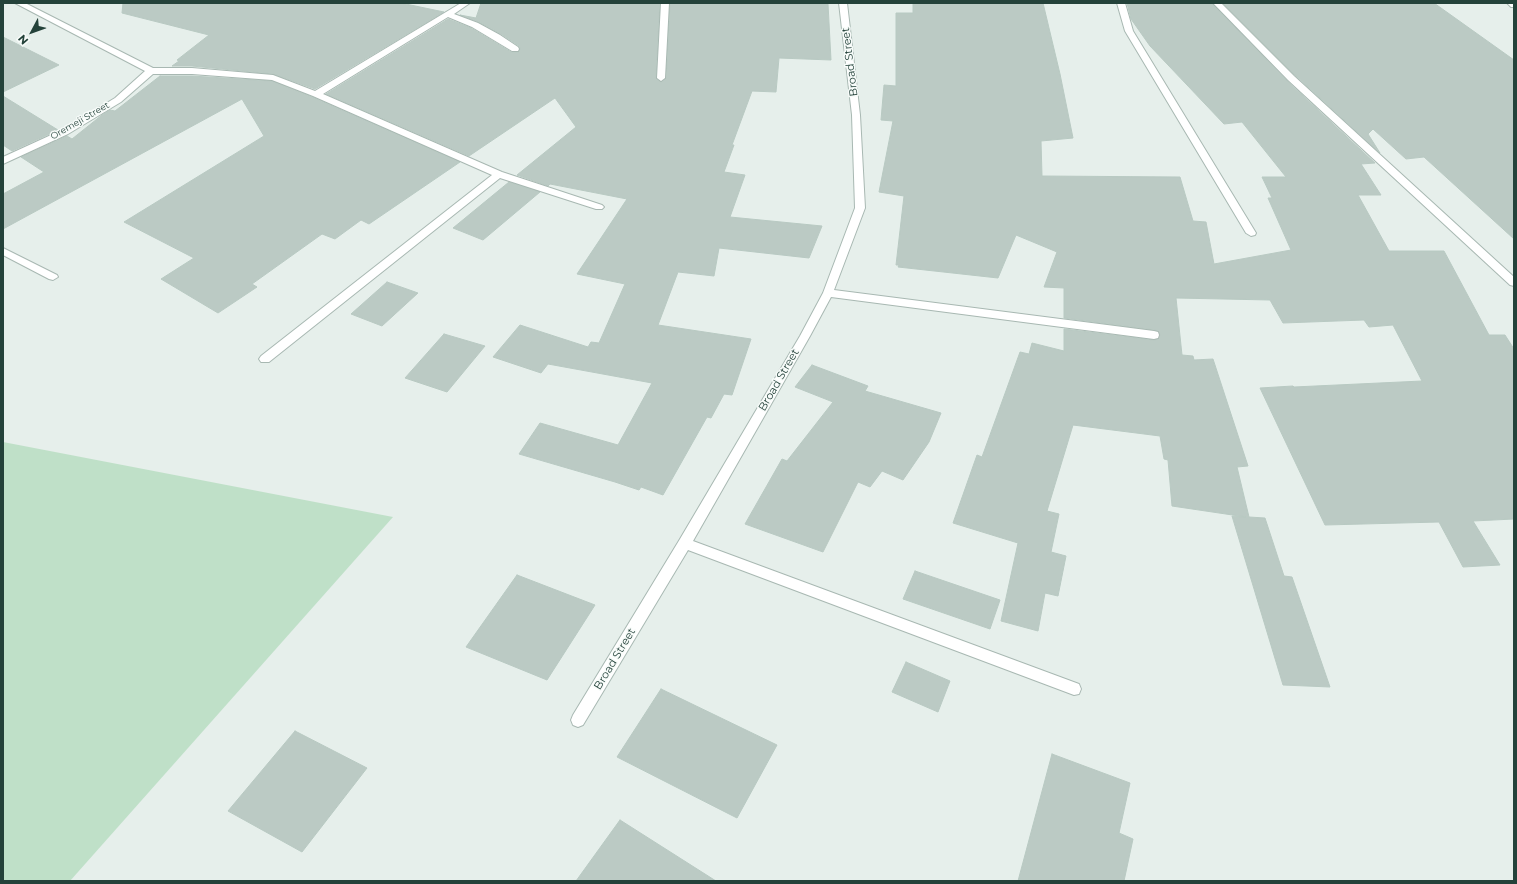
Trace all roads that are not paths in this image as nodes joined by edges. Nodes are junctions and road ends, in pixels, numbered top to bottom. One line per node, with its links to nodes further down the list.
1 (19, 3): 11 (street)
2 (465, 3): 9 (street)
3 (665, 3): 12 (street)
4 (843, 3): 21 (street, Broad Street)
5 (1121, 3): 17 (street)
6 (1217, 3): 20 (street)
7 (1511, 3): 8 (street)
8 (1514, 5)
9 (448, 14): 10 (street); 13 (street)
10 (515, 49)
11 (151, 71): 13 (street); 14 (street, Oremeji Street)
12 (661, 78)
13 (316, 94): 15 (street)
14 (3, 161)
15 (499, 174): 16 (street); 23 (street)
16 (599, 207)
17 (1251, 233)
18 (3, 251): 19 (street)
19 (53, 277)
20 (1514, 283)
21 (828, 293): 22 (street); 24 (street, Broad Street)
22 (1154, 335)
23 (265, 359)
24 (685, 543): 25 (street); 26 (street, Broad Street)
25 (1074, 689)
26 (578, 720)

